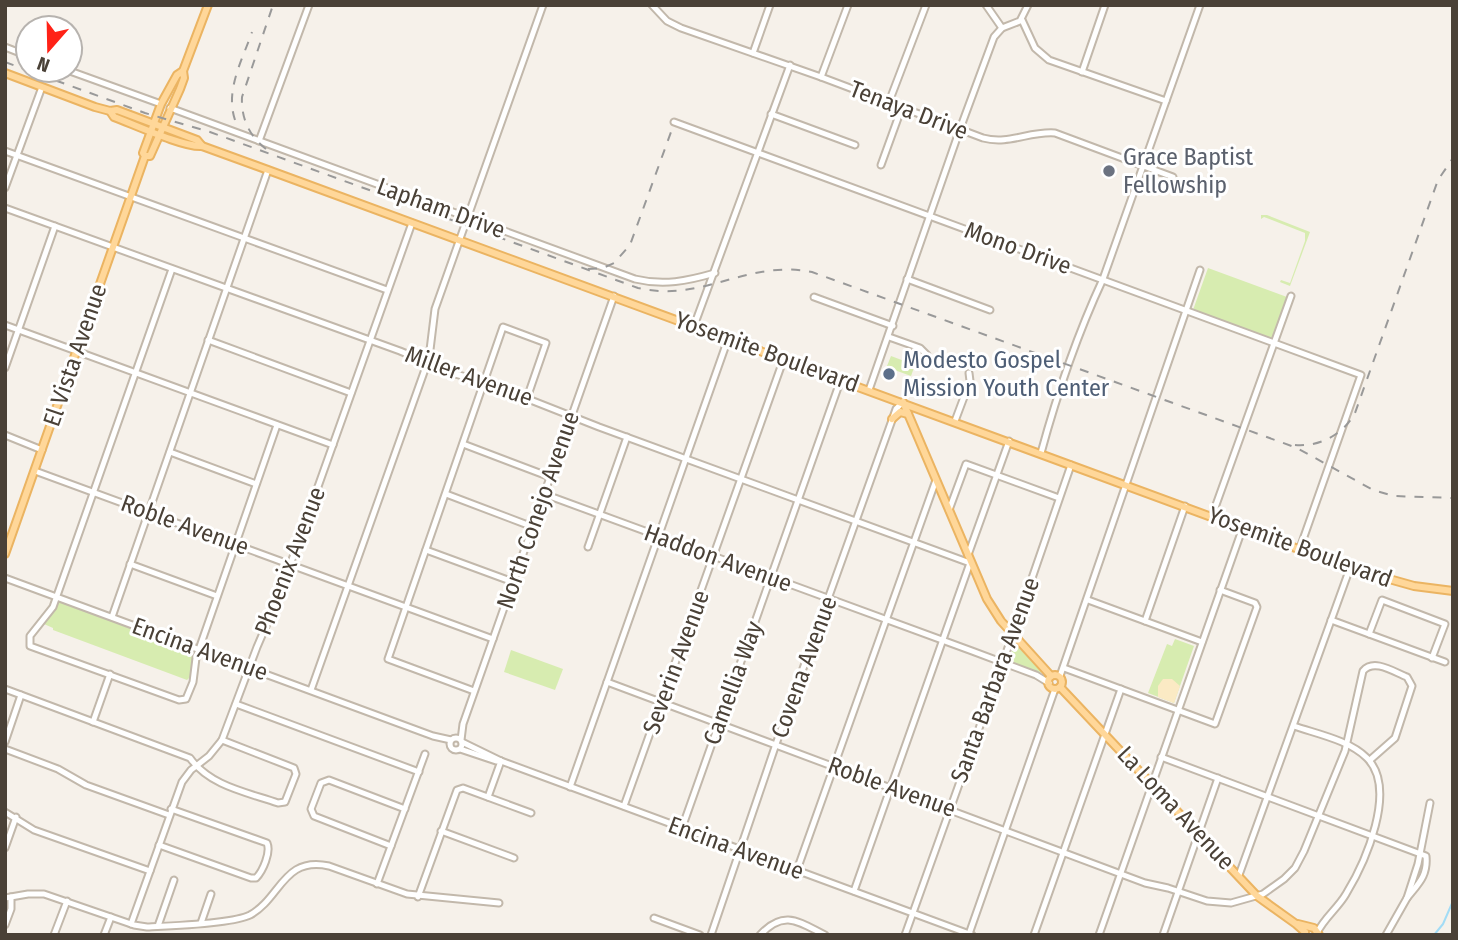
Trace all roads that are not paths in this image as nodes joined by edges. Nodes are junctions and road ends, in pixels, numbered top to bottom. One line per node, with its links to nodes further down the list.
1 (208, 5): 16 (main road)
2 (309, 5): 32 (street)
3 (543, 5): 46 (street)
4 (652, 5): 14 (street, Tenaya Drive)
5 (770, 5): 14 (street)
6 (848, 5): 20 (street)
7 (926, 5): 23 (street)
8 (986, 5): 13 (street)
9 (1028, 5): 12 (street)
10 (1105, 5): 17 (street)
11 (1199, 5): 22 (street)
12 (1022, 20): 13 (street); 17 (street)
13 (1002, 28): 30 (street)
14 (753, 53): 15 (street, Tenaya Drive)
15 (790, 65): 20 (street, Tenaya Drive); 27 (street)
16 (183, 71): 24 (main road, El Vista Avenue); 26 (main road, El Vista Avenue)
17 (1082, 72): 22 (street)
18 (5, 73): 21 (main road, Yosemite Boulevard)
19 (84, 76): 24 (street)
20 (821, 77): 23 (street, Tenaya Drive)
21 (42, 86): 29 (main road, Yosemite Boulevard); 36 (street)
22 (1166, 101): 39 (street)
23 (889, 102): 25 (street, Tenaya Drive)
24 (161, 104): 29 (main road, El Vista Avenue)
25 (902, 107): 30 (street, Tenaya Drive); 38 (street)
26 (170, 108): 31 (main road, El Vista Avenue); 32 (street, Lapham Drive)
27 (771, 114): 33 (street); 35 (street)
28 (674, 122): 35 (street, Mono Drive)
29 (152, 127): 31 (main road, Yosemite Boulevard); 37 (main road, El Vista Avenue)
30 (960, 129): 39 (street, Tenaya Drive); 45 (street)
31 (160, 130): 37 (main road, El Vista Avenue); 40 (main road, Yosemite Boulevard)
32 (259, 141): 46 (street, Lapham Drive)
33 (855, 145)
34 (5, 151): 36 (street)
35 (757, 153): 45 (street, Mono Drive); 54 (street)
36 (17, 156): 42 (street); 43 (street)
37 (145, 156): 43 (main road, El Vista Avenue)
38 (881, 165)
39 (1143, 165): 41 (street, Tenaya Drive); 56 (street)
40 (268, 170): 47 (main road, Yosemite Boulevard); 49 (street)
41 (1173, 177)
42 (5, 188)
43 (131, 198): 49 (street); 51 (main road, El Vista Avenue)
44 (5, 208): 48 (street, Miller Avenue)
45 (930, 216): 55 (street); 56 (street, Mono Drive)
46 (467, 218): 50 (street); 54 (street, Lapham Drive)
47 (412, 223): 50 (main road, Yosemite Boulevard); 58 (street, Phoenix Avenue)
48 (55, 226): 51 (street, Miller Avenue); 67 (street)
49 (244, 239): 57 (street); 58 (street)
50 (460, 240): 59 (main road, Yosemite Boulevard); 76 (street)
51 (113, 248): 52 (street, Miller Avenue); 73 (main road, El Vista Avenue)
52 (172, 268): 57 (street, Miller Avenue); 78 (street)
53 (1200, 271): 63 (street)
54 (715, 273): 65 (street)
55 (907, 279): 62 (street); 66 (street)
56 (1103, 279): 63 (street, Mono Drive); 101 (street)
57 (227, 288): 70 (street); 71 (street, Miller Avenue)
58 (387, 290): 71 (street, Phoenix Avenue)
59 (614, 296): 65 (main road, Yosemite Boulevard); 88 (street, North Conejo Avenue)
60 (1292, 296): 72 (street)
61 (814, 297): 66 (street)
62 (990, 310)
63 (1186, 310): 72 (street, Mono Drive); 110 (street)
64 (5, 325): 67 (street)
65 (694, 326): 69 (main road, Yosemite Boulevard)
66 (892, 326): 68 (street)
67 (19, 330): 73 (street); 77 (street)
68 (889, 337): 74 (street); 82 (street)
69 (728, 339): 75 (main road, Yosemite Boulevard); 102 (street)
70 (208, 340): 83 (street); 84 (street)
71 (370, 340): 76 (street, Miller Avenue); 84 (street, Phoenix Avenue)
72 (1275, 343): 120 (street); 128 (street, Mono Drive)
73 (76, 352): 78 (street); 99 (main road, El Vista Avenue)
74 (927, 355)
75 (784, 358): 80 (main road, Yosemite Boulevard); 107 (street, Severin Avenue)
76 (427, 362): 81 (street, Miller Avenue); 140 (street)
77 (5, 368)
78 (137, 373): 83 (street); 111 (street)
79 (969, 373): 91 (street)
80 (841, 379): 82 (main road, Yosemite Boulevard); 115 (street, Camellia Way)
81 (485, 382): 85 (street, Miller Avenue); 85 (street); 97 (street)
82 (869, 390): 86 (main road, Yosemite Boulevard)
83 (190, 392): 92 (street); 100 (street)
84 (351, 393): 98 (street, Phoenix Avenue)
85 (527, 398): 88 (street, Miller Avenue)
86 (903, 402): 87 (main road, Yosemite Boulevard); 89 (main road); 90 (street, Covena Avenue)
87 (926, 410): 91 (main road, Yosemite Boulevard); 93 (main road)
88 (572, 416): 95 (street, Miller Avenue); 106 (street, North Conejo Avenue)
89 (910, 416): 90 (main road); 93 (main road)
90 (892, 419): 121 (street, Covena Avenue)
91 (955, 421): 96 (main road, Yosemite Boulevard)
92 (277, 425): 98 (street); 109 (street)
93 (914, 426): 108 (main road)
94 (5, 435): 99 (street)
95 (627, 437): 102 (street, Miller Avenue); 119 (street)
96 (1009, 441): 101 (main road, Yosemite Boulevard); 105 (street)
97 (463, 444): 106 (street); 112 (street)
98 (333, 445): 135 (street, Phoenix Avenue)
99 (42, 450): 104 (main road, El Vista Avenue)
100 (170, 452): 109 (street); 118 (street)
101 (1041, 453): 103 (main road, Yosemite Boulevard)
102 (686, 458): 107 (street, Miller Avenue); 124 (street)
103 (1070, 465): 110 (main road, Yosemite Boulevard); 114 (street, Santa Barbara Avenue)
104 (35, 471): 111 (street, Roble Avenue); 130 (main road, El Vista Avenue)
105 (996, 475): 114 (street); 117 (street); 131 (street)
106 (550, 477): 113 (street, North Conejo Avenue)
107 (741, 478): 115 (street, Miller Avenue); 132 (street, Severin Avenue)
108 (936, 481): 117 (main road); 125 (street)
109 (257, 484): 126 (street)
110 (1128, 485): 116 (main road, Yosemite Boulevard); 146 (street)
111 (94, 493): 118 (street, Roble Avenue); 144 (street)
112 (446, 494): 122 (street); 129 (street)
113 (544, 494): 119 (street, Haddon Avenue); 122 (street, North Conejo Avenue)
114 (1059, 498): 152 (street, Santa Barbara Avenue)
115 (798, 499): 121 (street, Miller Avenue); 137 (street, Camellia Way)
116 (1185, 506): 120 (main road, Yosemite Boulevard); 151 (street)
117 (949, 510): 131 (main road)
118 (149, 511): 126 (street, Roble Avenue); 134 (street)
119 (600, 514): 124 (street, Haddon Avenue); 127 (street)
120 (1212, 516): 123 (main road, Yosemite Boulevard)
121 (856, 521): 125 (street, Miller Avenue); 145 (street, Covena Avenue)
122 (533, 527): 139 (street, North Conejo Avenue)
123 (1242, 527): 128 (main road, Yosemite Boulevard); 141 (street)
124 (659, 536): 132 (street, Haddon Avenue); 166 (street)
125 (914, 542): 133 (street, Miller Avenue); 149 (street)
126 (236, 543): 135 (street, Roble Avenue); 143 (street)
127 (588, 547)
128 (1300, 548): 136 (main road, Yosemite Boulevard)
129 (426, 550): 139 (street); 147 (street)
130 (5, 554)
131 (968, 555): 133 (main road)
132 (714, 556): 137 (street, Haddon Avenue); 173 (street, Severin Avenue)
133 (971, 563): 152 (main road); 155 (street)
134 (130, 564): 143 (street); 148 (street)
135 (291, 564): 140 (street, Roble Avenue); 161 (street, Phoenix Avenue)
136 (1350, 568): 142 (main road, Yosemite Boulevard); 150 (street)
137 (771, 577): 145 (street, Haddon Avenue); 177 (street, Camellia Way)
138 (5, 578): 144 (street, Encina Avenue)
139 (513, 582): 154 (street, North Conejo Avenue)
140 (348, 585): 147 (street, Roble Avenue); 170 (street)
141 (1220, 590): 156 (street); 175 (street)
142 (1453, 591)
143 (217, 596): 157 (street)
144 (56, 597): 148 (street, Encina Avenue); 163 (street)
145 (829, 598): 149 (street, Haddon Avenue); 185 (street, Covena Avenue)
146 (1087, 600): 151 (street); 162 (street)
147 (406, 607): 154 (street, Roble Avenue); 171 (street)
148 (112, 617): 157 (street, Encina Avenue)
149 (886, 619): 155 (street, Haddon Avenue); 193 (street)
150 (1331, 620): 153 (street); 179 (street)
151 (1145, 621): 156 (street)
152 (1012, 634): 160 (street, Santa Barbara Avenue); 165 (main road)
153 (1369, 634): 158 (street); 158 (street)
154 (493, 639): 171 (street, North Conejo Avenue)
155 (943, 640): 160 (street, Haddon Avenue); 198 (street)
156 (1202, 642): 175 (street)
157 (199, 649): 161 (street, Encina Avenue); 163 (street)
158 (1432, 658): 159 (street)
159 (1444, 662)
160 (1002, 663): 165 (street, Haddon Avenue); 204 (street, Santa Barbara Avenue)
161 (250, 668): 170 (street, Encina Avenue); 174 (street, Phoenix Avenue)
162 (1064, 668): 164 (street); 168 (street)
163 (110, 674): 176 (street)
164 (1060, 677): 165 (main road); 167 (main road)
165 (1050, 680): 167 (main road, La Loma Avenue)
166 (607, 682): 173 (street, Roble Avenue); 197 (street)
167 (1058, 688): 180 (main road, La Loma Avenue); 211 (street)
168 (1121, 689): 175 (street); 180 (street)
169 (5, 690): 172 (street)
170 (311, 690): 183 (street, Encina Avenue)
171 (474, 691): 178 (street, North Conejo Avenue)
172 (21, 695): 176 (street); 182 (street)
173 (662, 702): 177 (street, Roble Avenue); 202 (street, Severin Avenue)
174 (236, 704): 181 (street, Phoenix Avenue); 194 (street)
175 (1178, 711): 189 (street)
176 (93, 722): 192 (street)
177 (719, 723): 185 (street, Roble Avenue); 210 (street, Camellia Way)
178 (463, 724): 183 (street, North Conejo Avenue); 184 (street, North Conejo Avenue)
179 (1294, 726): 186 (street); 200 (street)
180 (1105, 733): 196 (main road, La Loma Avenue); 219 (street)
181 (222, 740): 192 (street, Phoenix Avenue); 192 (street)
182 (5, 741)
183 (451, 741): 184 (street); 184 (street)
184 (461, 744): 191 (street, Encina Avenue)
185 (776, 744): 193 (street, Roble Avenue); 218 (street, Covena Avenue)
186 (1346, 745): 190 (street); 190 (street); 208 (street)
187 (5, 749): 206 (street)
188 (425, 754): 194 (street)
189 (1161, 757): 195 (street); 196 (street)
190 (1370, 760): 214 (street)
191 (501, 761): 197 (street, Encina Avenue); 199 (street)
192 (195, 765): 206 (street, Phoenix Avenue)
193 (834, 766): 198 (street, Roble Avenue); 222 (street)
194 (419, 772): 203 (street)
195 (1218, 778): 200 (street); 213 (street)
196 (1152, 783): 213 (main road, La Loma Avenue); 224 (street)
197 (570, 787): 202 (street, Encina Avenue)
198 (891, 787): 204 (street, Roble Avenue); 228 (street)
199 (488, 797): 207 (street); 212 (street)
200 (1268, 797): 208 (street); 225 (street)
201 (1430, 803): 220 (street)
202 (624, 806): 210 (street, Encina Avenue)
203 (405, 809): 216 (street); 216 (street)
204 (949, 809): 211 (street, Roble Avenue); 236 (street, Santa Barbara Avenue)
205 (5, 812): 209 (street)
206 (170, 812): 215 (street, Phoenix Avenue); 215 (street)
207 (531, 813)
208 (1320, 816): 214 (street); 231 (street)
209 (16, 817): 217 (street); 223 (street)
210 (682, 828): 218 (street, Encina Avenue)
211 (1006, 830): 219 (street, Roble Avenue); 244 (street)
212 (442, 831): 221 (street); 232 (street)
213 (1199, 832): 225 (main road, La Loma Avenue); 229 (street)
214 (1372, 836): 220 (street); 243 (street)
215 (159, 845): 223 (street, Phoenix Avenue)
216 (391, 846): 227 (street)
217 (5, 848)
218 (741, 849): 222 (street, Encina Avenue); 248 (street, Covena Avenue)
219 (1063, 852): 224 (street, Roble Avenue); 252 (street)
220 (1419, 853): 255 (street)
221 (514, 858)
222 (797, 870): 228 (street, Encina Avenue)
223 (150, 871): 240 (street, Phoenix Avenue)
224 (1120, 874): 229 (street, Roble Avenue); 253 (street)
225 (1239, 875): 231 (main road, La Loma Avenue)
226 (174, 880): 242 (street)
227 (377, 884): 232 (street); 239 (street)
228 (854, 891): 236 (street, Encina Avenue)
229 (1177, 891): 231 (street, Roble Avenue); 254 (street)
230 (211, 894): 239 (street)
231 (1257, 896): 243 (main road, La Loma Avenue)
232 (418, 897): 235 (street)
233 (8, 898): 234 (street); 241 (street)
234 (67, 901): 237 (street); 245 (street)
235 (499, 903)
236 (913, 913): 244 (street, Encina Avenue); 251 (street, Santa Barbara Avenue)
237 (111, 917): 240 (street); 246 (street)
238 (654, 918): 247 (street)
239 (201, 923): 242 (street)
240 (131, 924): 242 (street)
241 (5, 925)
242 (158, 926)
243 (1311, 933)
244 (970, 934)
245 (54, 935)
246 (104, 935)
247 (700, 935)
248 (711, 935)
249 (760, 935): 250 (street)
250 (825, 935)
251 (905, 935)
252 (1034, 935)
253 (1099, 935)
254 (1163, 935)
255 (1386, 935)

